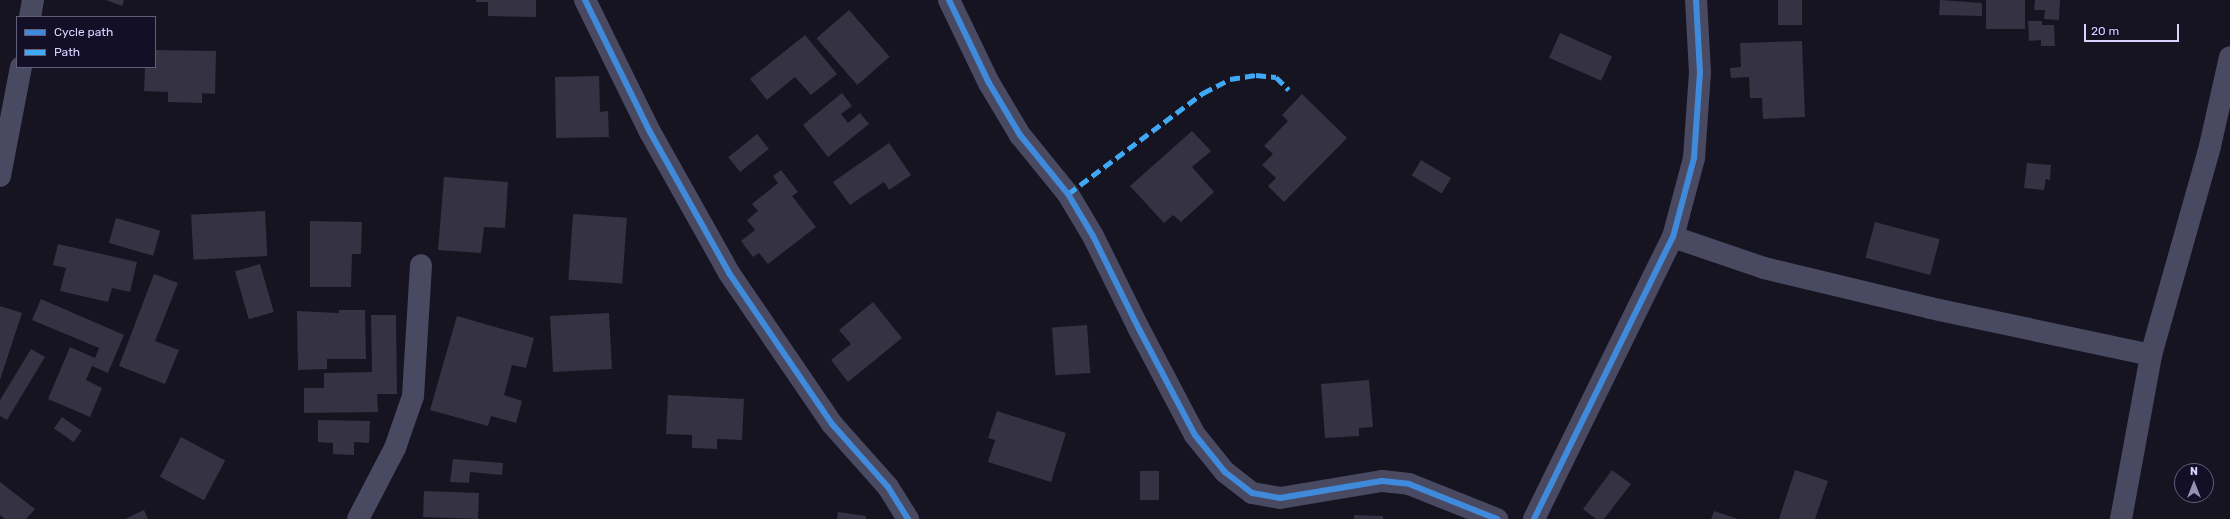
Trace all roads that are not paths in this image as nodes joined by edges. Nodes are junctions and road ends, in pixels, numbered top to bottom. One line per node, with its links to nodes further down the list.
1 (33, 0): 5 (street)
2 (585, 0): 15 (street)
3 (949, 0): 16 (street)
4 (1696, 0): 11 (street)
5 (30, 16)
6 (2230, 57): 9 (street)
7 (21, 68): 10 (street)
8 (2230, 123): 9 (street)
9 (2210, 146): 13 (street)
10 (0, 176)
11 (1673, 236): 13 (street); 17 (street)
12 (421, 265): 14 (street)
13 (2151, 355): 18 (street)
14 (358, 519)
15 (908, 519)
16 (1497, 519)
17 (1534, 519)
18 (2121, 519)

